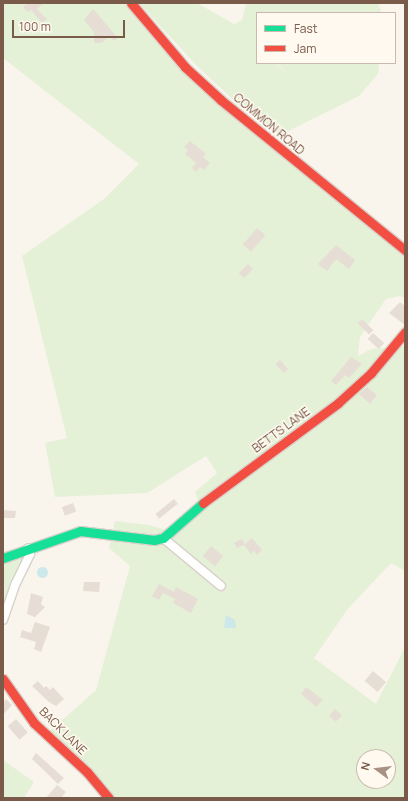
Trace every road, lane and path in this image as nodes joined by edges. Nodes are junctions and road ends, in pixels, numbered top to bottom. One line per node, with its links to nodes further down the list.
1 (131, 3): 2 (street, COMMON ROAD)
2 (405, 250)
3 (405, 332): 4 (street, BETTS LANE)
4 (163, 538): 5 (street); 7 (street)
5 (28, 548): 6 (street); 8 (street)
6 (3, 558)
7 (221, 586)
8 (3, 620)
9 (3, 679): 10 (street, BACK LANE)
10 (109, 798)

